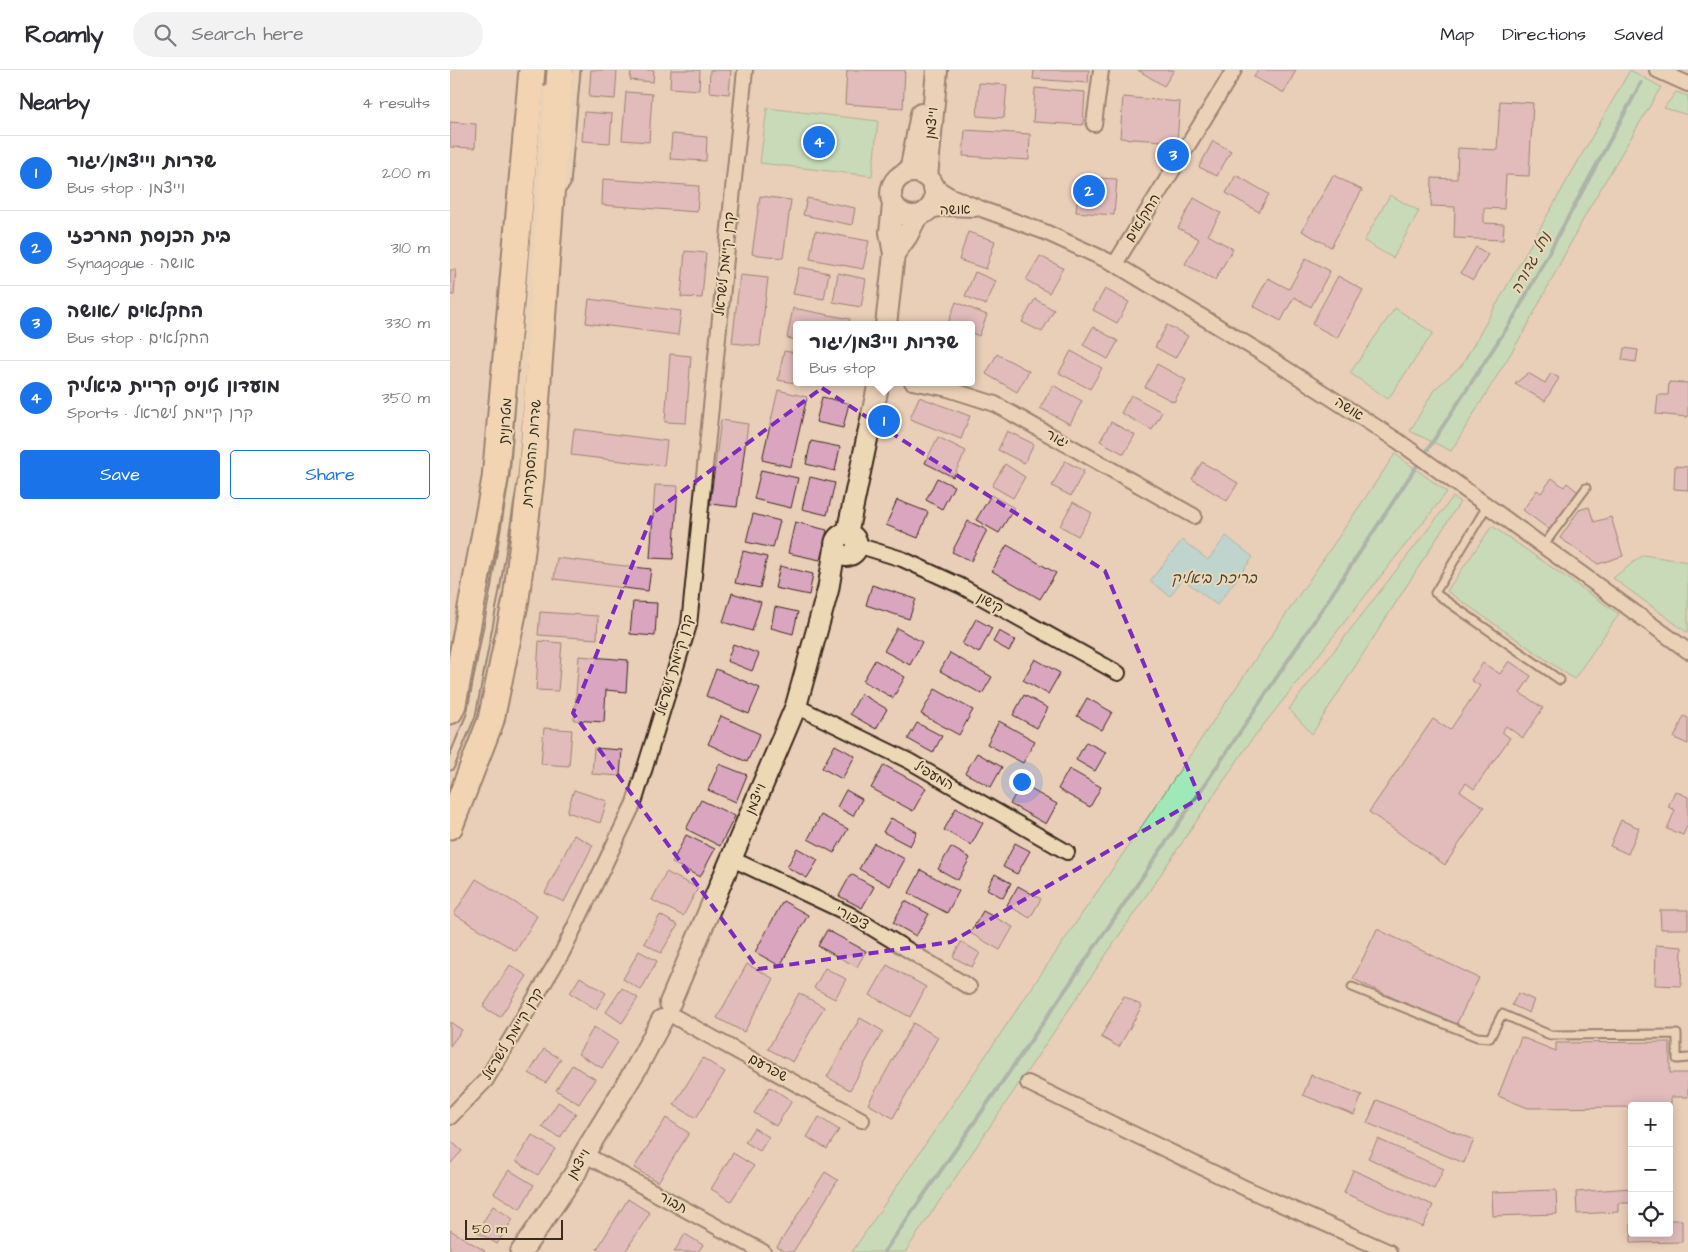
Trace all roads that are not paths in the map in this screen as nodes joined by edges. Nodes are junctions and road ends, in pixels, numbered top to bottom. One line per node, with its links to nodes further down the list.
1 (576, 70): 12 (lane)
2 (745, 70): 40 (street, קרן קיימת לישראל)
3 (925, 70): 11 (street, וייצמן)
4 (937, 70): 11 (street, וייצמן)
5 (1101, 70): 10 (street)
6 (1234, 70): 17 (street, החקלאים)
7 (1657, 70): 9 (street)
8 (546, 73): 12 (highway, שדרות ההסתדרות); 30 (highway); 31 (lane, מטרונית)
9 (1688, 84)
10 (1094, 124)
11 (924, 178): 13 (street); 14 (street, אושה); 15 (street)
12 (551, 202): 32 (highway, שדרות ההסתדרות)
13 (893, 205): 15 (street); 16 (street)
14 (984, 210): 15 (street, אושה); 17 (street, אושה)
15 (922, 214): 16 (street)
16 (894, 254): 18 (street)
17 (1115, 264): 22 (street, אושה)
18 (886, 321)
19 (878, 386): 24 (street, וייצמן)
20 (933, 386): 23 (street, יגור)
21 (1586, 488): 25 (lane)
22 (1487, 506): 25 (street, אושה); 28 (lane)
23 (1194, 516)
24 (848, 546): 27 (street, קישון); 29 (street, וייצמן)
25 (1543, 546): 26 (street, אושה)
26 (1688, 651)
27 (1118, 673)
28 (1560, 680)
29 (796, 706): 33 (street, המעפיל); 34 (street, וייצמן)
30 (450, 711)
31 (450, 766)
32 (450, 826)
33 (1067, 852)
34 (730, 858): 35 (street, ציפורי); 37 (street, וייצמן)
35 (968, 987)
36 (1352, 987): 38 (lane)
37 (669, 1013): 41 (street, שפרעם); 42 (street, וייצמן)
38 (1688, 1058)
39 (1028, 1084): 45 (street)
40 (450, 1116)
41 (862, 1120)
42 (584, 1154): 43 (street, וייצמן); 44 (street, תבור)
43 (521, 1252)
44 (763, 1252)
45 (1389, 1252)

